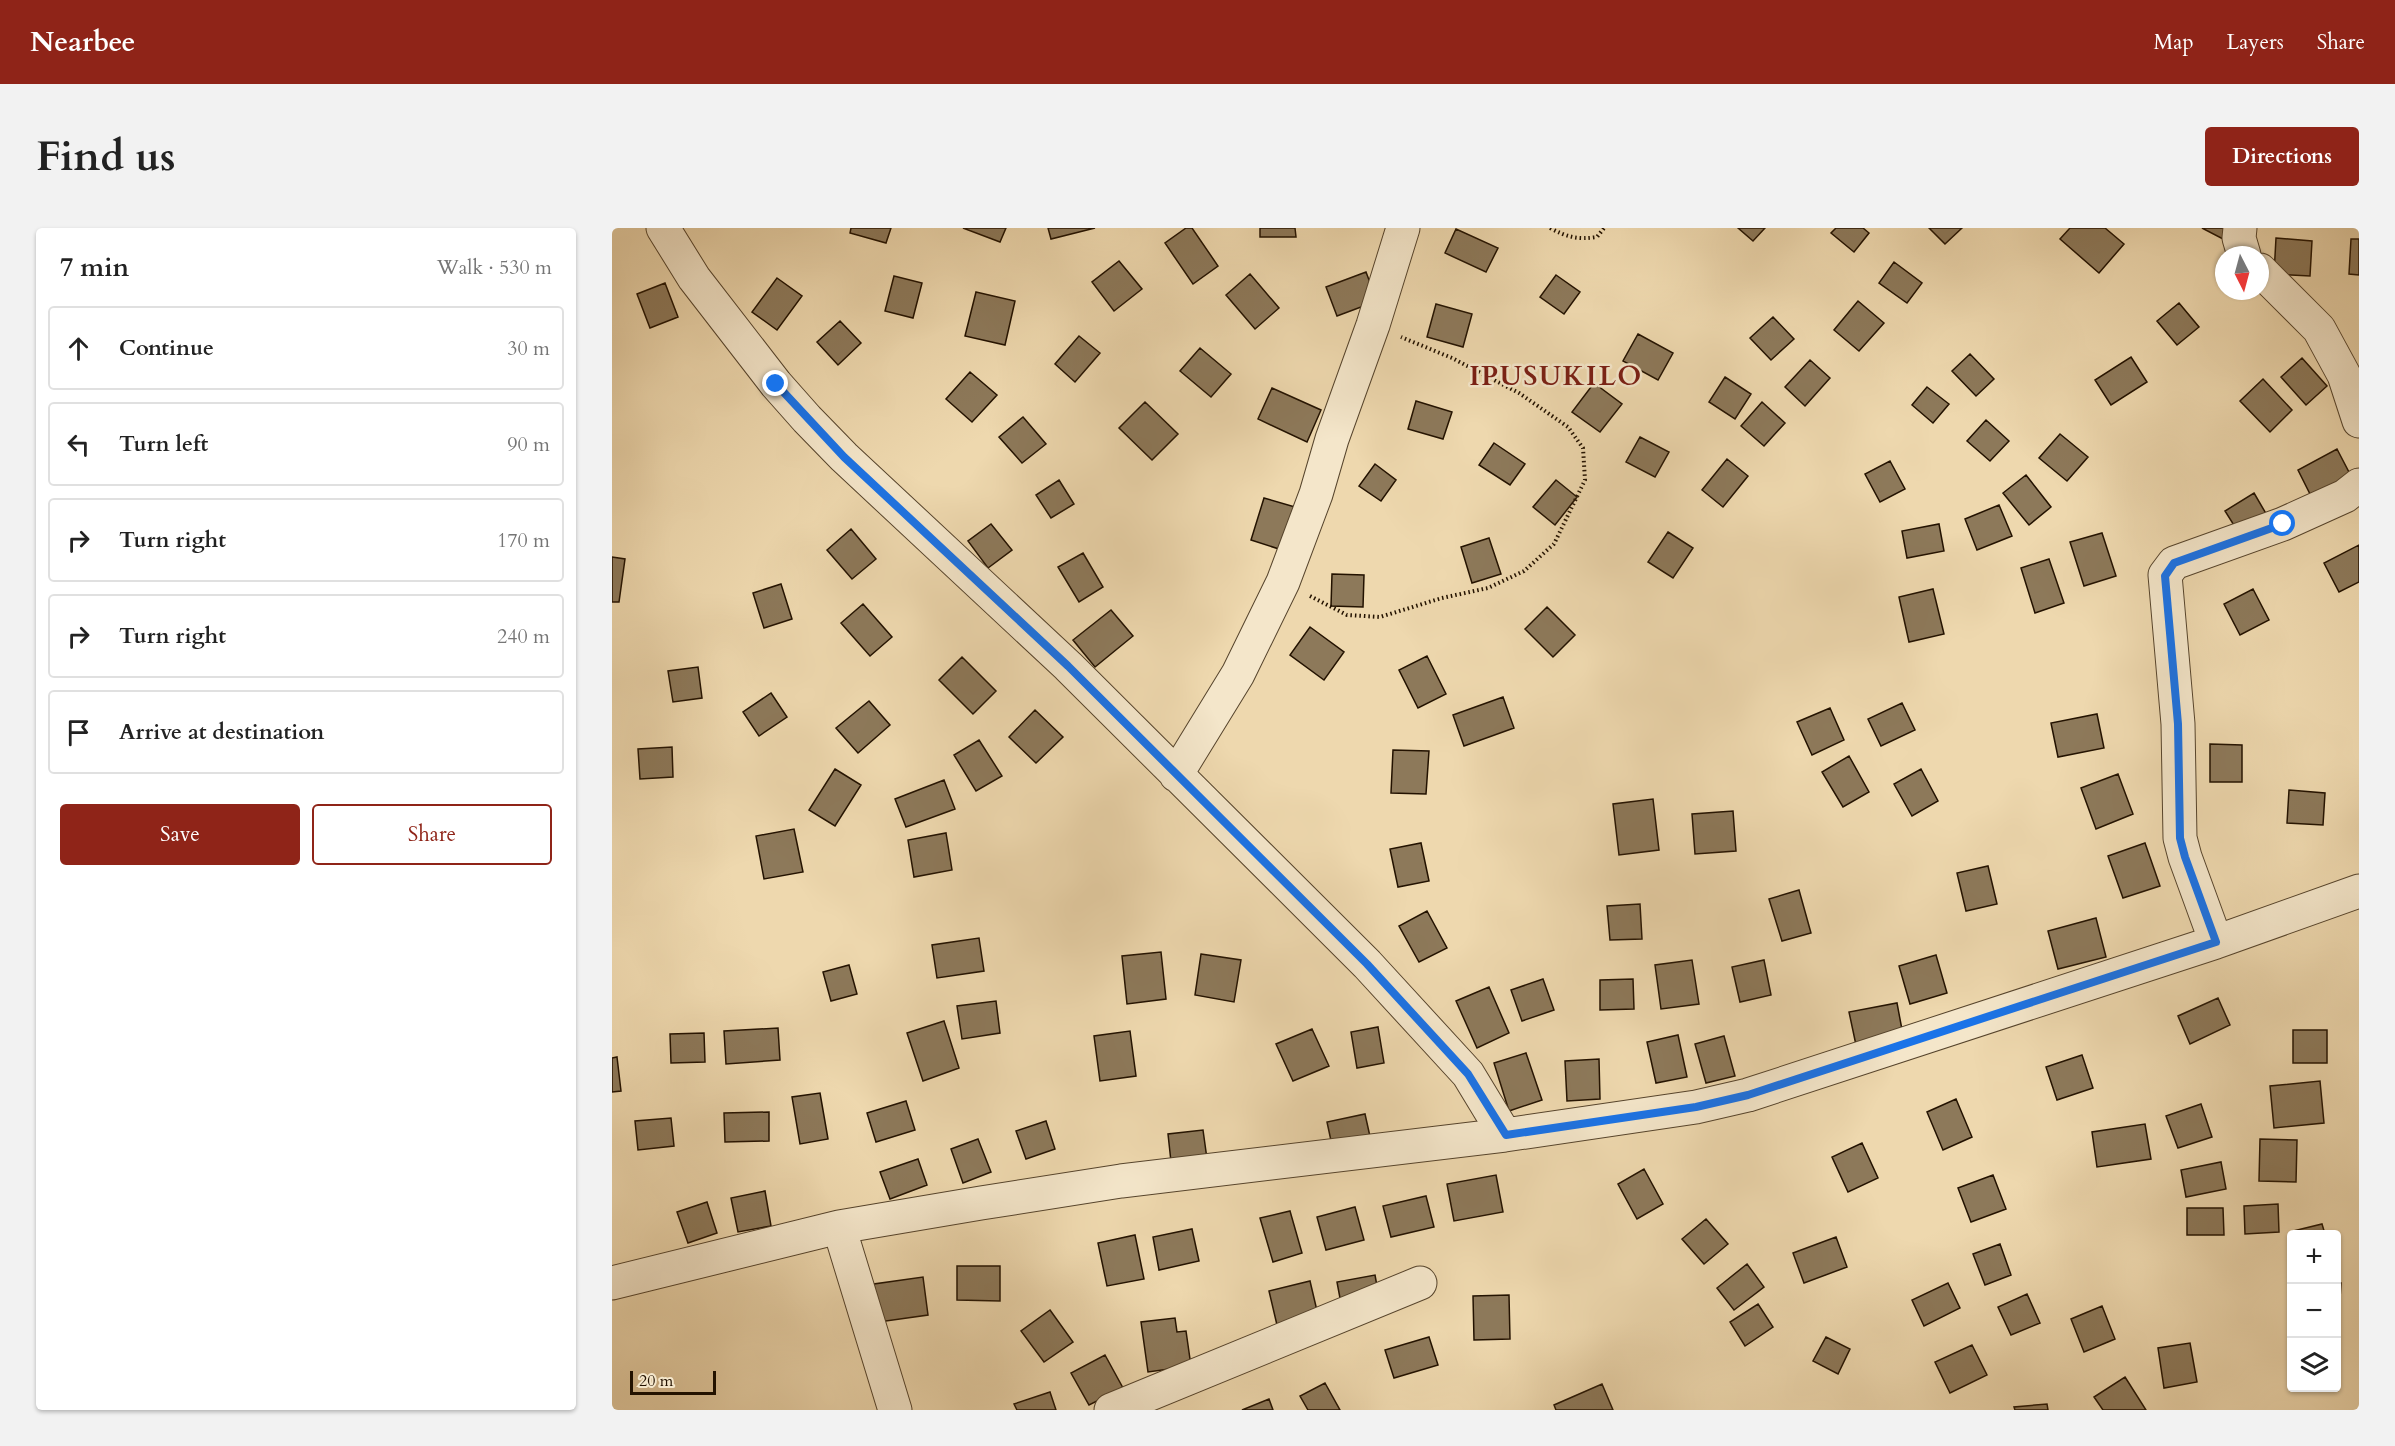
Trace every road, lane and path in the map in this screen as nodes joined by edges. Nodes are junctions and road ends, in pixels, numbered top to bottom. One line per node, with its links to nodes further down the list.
1 (663, 228): 12 (street)
2 (1403, 228): 8 (street)
3 (1550, 228): 4 (path)
4 (1604, 228)
5 (2240, 228): 6 (street)
6 (2241, 246)
7 (2269, 279): 9 (street)
8 (1373, 326): 11 (street); 11 (path)
9 (2359, 421)
10 (2359, 485): 14 (street)
11 (1283, 582): 12 (street)
12 (1176, 775): 15 (street)
13 (2359, 891): 14 (street)
14 (2216, 942): 15 (street)
15 (1506, 1135): 16 (street)
16 (839, 1227): 18 (street); 19 (street)
17 (1420, 1282): 20 (street)
18 (612, 1283)
19 (895, 1410)
20 (1111, 1410)

